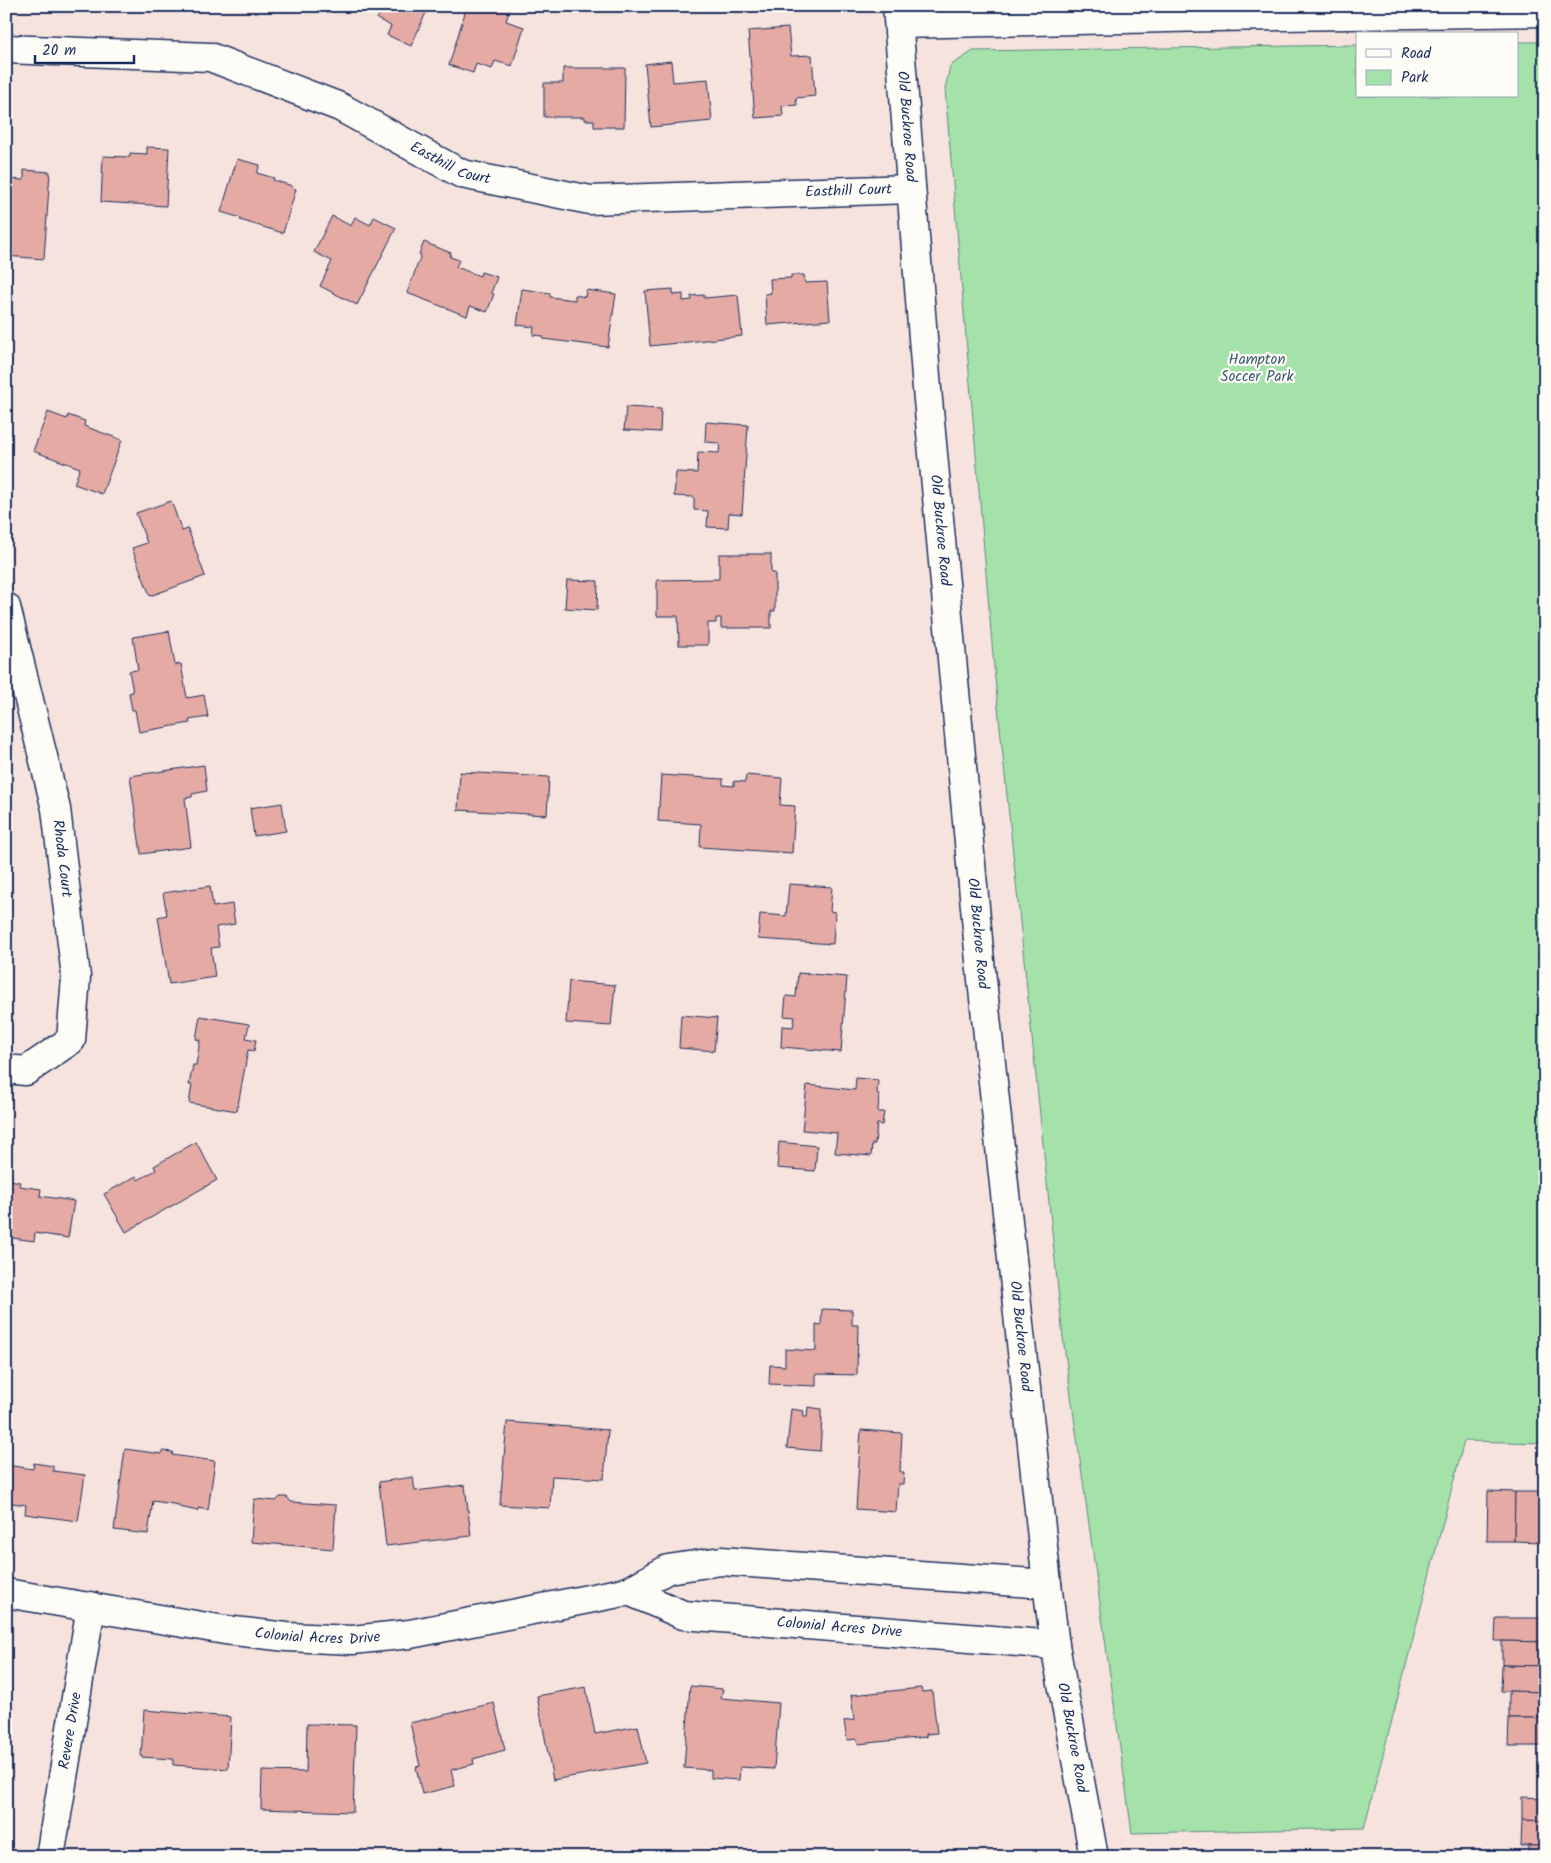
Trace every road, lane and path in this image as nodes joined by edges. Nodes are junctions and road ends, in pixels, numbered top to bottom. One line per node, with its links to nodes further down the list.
1 (1545, 12): 2 (street)
2 (898, 15): 4 (street, Old Buckroe Road)
3 (6, 49): 4 (street, Easthill Court)
4 (911, 189): 7 (street, Old Buckroe Road)
5 (6, 607): 6 (street, Rhoda Court)
6 (6, 1069)
7 (1046, 1584): 8 (street, Colonial Acres Drive); 11 (street, Old Buckroe Road)
8 (629, 1590): 10 (street, Colonial Acres Drive); 11 (street, Colonial Acres Drive)
9 (6, 1593): 10 (street, Colonial Acres Drive)
10 (91, 1606): 12 (street, Revere Drive)
11 (1055, 1645): 13 (street, Old Buckroe Road)
12 (50, 1857)
13 (1094, 1857)

